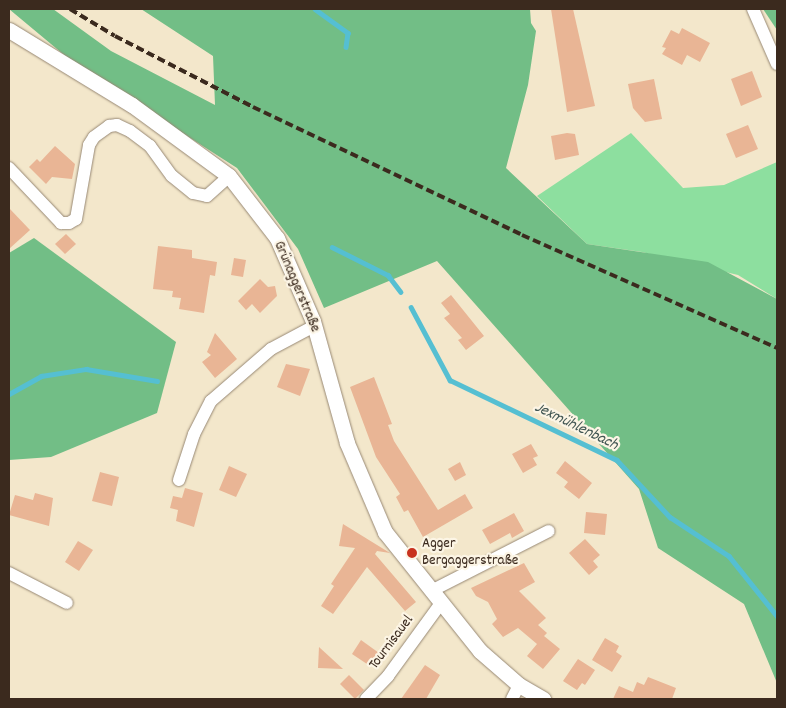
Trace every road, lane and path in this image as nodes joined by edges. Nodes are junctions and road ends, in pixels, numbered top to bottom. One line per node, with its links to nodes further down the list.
1 (753, 9): 3 (street)
2 (9, 30): 5 (street, Grünaggerstraße)
3 (777, 64)
4 (9, 168): 5 (street)
5 (229, 176): 6 (street, Grünaggerstraße)
6 (314, 326): 7 (street); 10 (street, Grünaggerstraße)
7 (179, 480)
8 (549, 531): 10 (street)
9 (9, 573): 11 (street)
10 (432, 591): 12 (street, Grünaggerstraße)
11 (67, 603)
12 (441, 603): 13 (street, Grünaggerstraße); 14 (street, Tournisauel)
13 (519, 685): 15 (street); 16 (street, Grünaggerstraße)
14 (366, 699)
15 (512, 699)
16 (543, 699)

